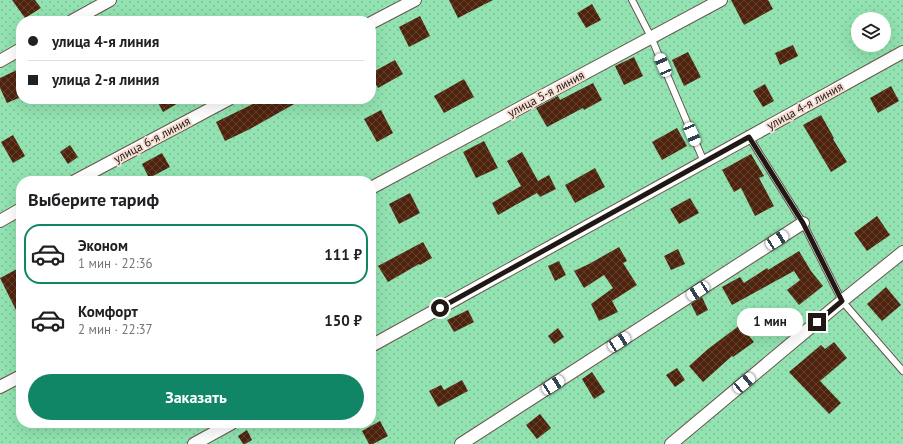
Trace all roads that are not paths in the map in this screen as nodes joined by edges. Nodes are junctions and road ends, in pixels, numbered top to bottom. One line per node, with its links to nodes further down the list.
1 (110, 0): 5 (street)
2 (414, 0): 6 (street)
3 (632, 0): 7 (lane)
4 (721, 0): 7 (street, улица 5-я линия)
5 (81, 16)
6 (376, 20)
7 (651, 37): 13 (lane); 15 (street, улица 5-я линия)
8 (16, 52): 10 (street)
9 (903, 52): 12 (street, улица 4-я линия)
10 (0, 61)
11 (220, 104): 14 (street, улица 6-я линия)
12 (749, 137): 13 (street, улица 4-я линия); 18 (lane)
13 (704, 162): 21 (street, улица 4-я линия)
14 (83, 176)
15 (376, 185)
16 (16, 213): 17 (street)
17 (0, 221)
18 (803, 223): 20 (lane); 27 (street)
19 (903, 252): 20 (street)
20 (842, 301): 22 (lane); 28 (street)
21 (376, 343)
22 (903, 371)
23 (16, 379): 24 (street)
24 (0, 387)
25 (223, 428): 26 (street)
26 (194, 444)
27 (461, 444)
28 (671, 444)

